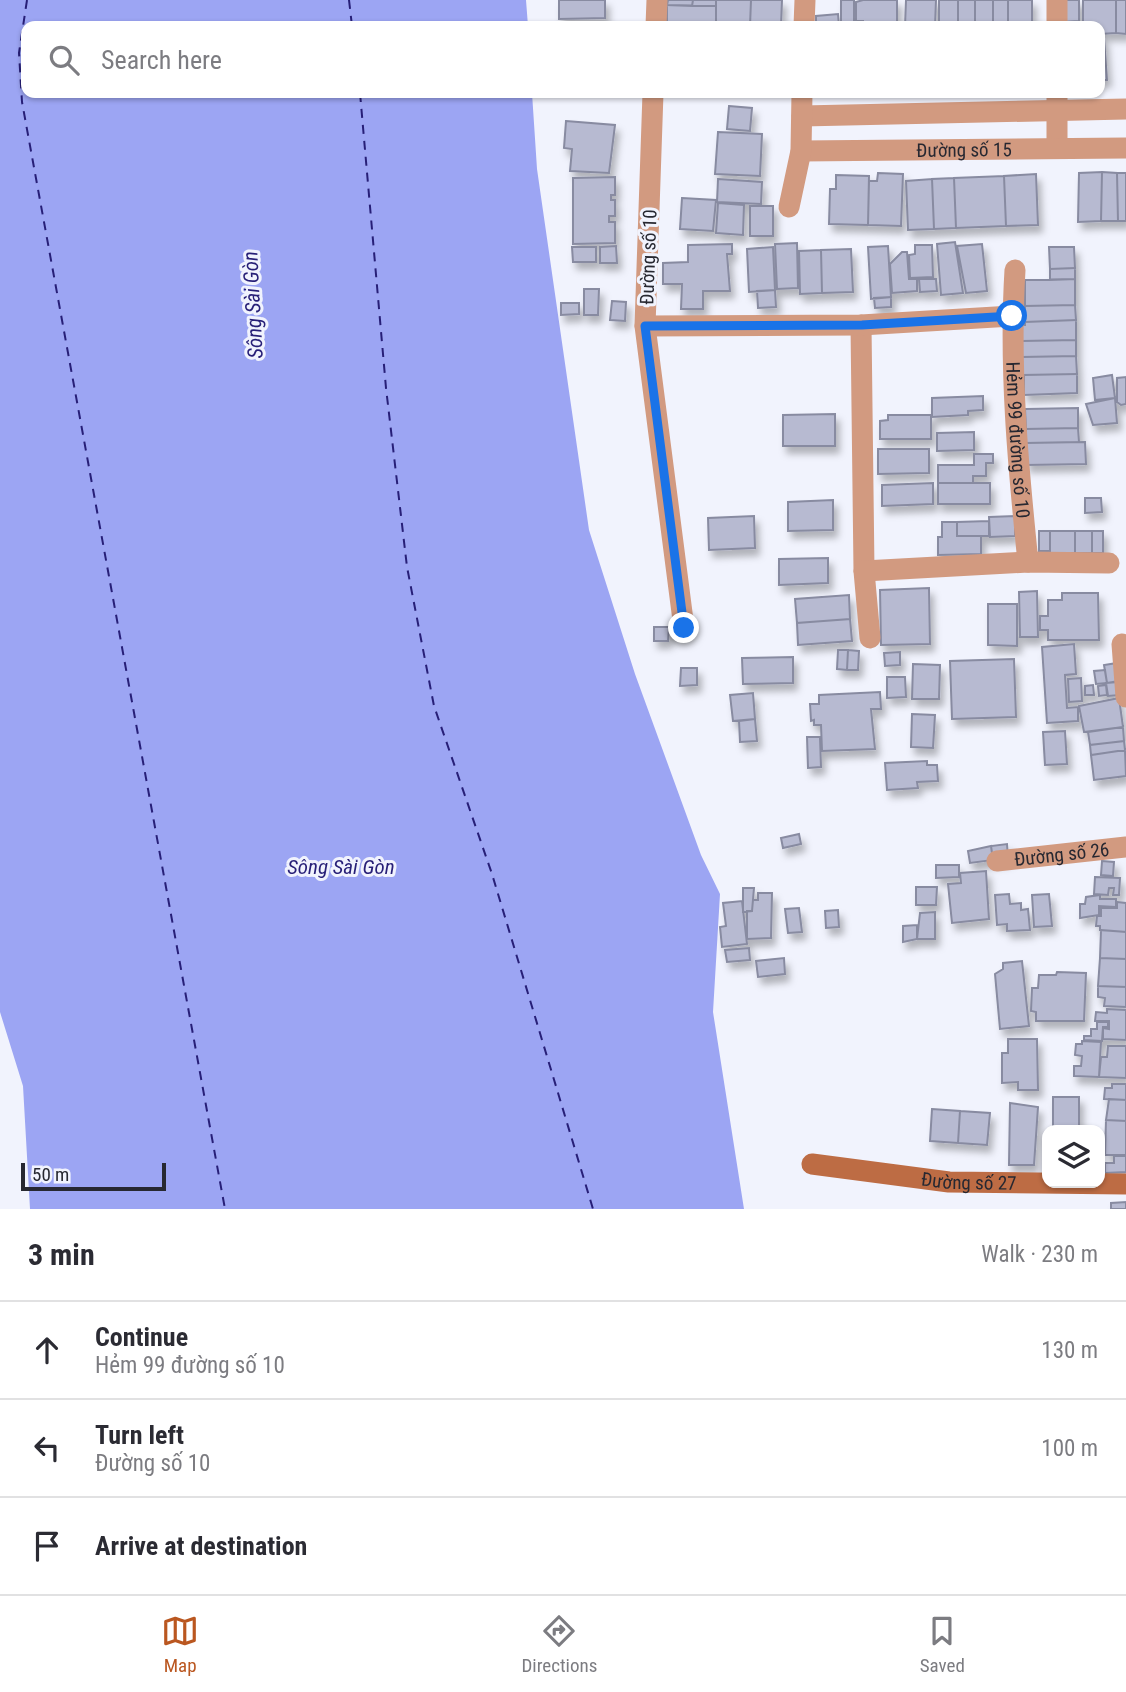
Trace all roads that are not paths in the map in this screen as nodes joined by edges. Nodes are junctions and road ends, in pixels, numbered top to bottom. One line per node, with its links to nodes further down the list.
1 (657, 0): 4 (street)
2 (805, 0): 5 (street)
3 (1057, 0): 6 (street)
4 (656, 21)
5 (804, 21)
6 (1057, 21)
7 (653, 98): 21 (street, Đường số 10)
8 (802, 98): 12 (street)
9 (1057, 102): 10 (street, Đường số 15); 11 (street, Đường số 15); 13 (street)
10 (1126, 109)
11 (939, 113): 12 (street, Đường số 15); 15 (street)
12 (802, 117): 16 (street)
13 (1057, 148): 14 (street, Đường số 15); 15 (street, Đường số 15)
14 (1126, 148)
15 (936, 149): 16 (street, Đường số 15)
16 (801, 150): 17 (street)
17 (789, 206)
18 (1015, 270): 19 (street, Hẻm 99 đường số 10)
19 (1012, 316): 20 (street); 22 (street, Hẻm 99 đường số 10)
20 (862, 325): 21 (street); 24 (street)
21 (645, 326): 25 (street, Đường số 10)
22 (1028, 562): 23 (street); 24 (street)
23 (1109, 563)
24 (864, 571): 26 (street)
25 (684, 628)
26 (870, 638)
27 (1122, 644): 28 (street)
28 (1126, 697)
29 (1126, 847): 30 (street, Đường số 26)
30 (997, 861)
31 (812, 1164): 32 (street, Đường số 27)
32 (1126, 1184)

